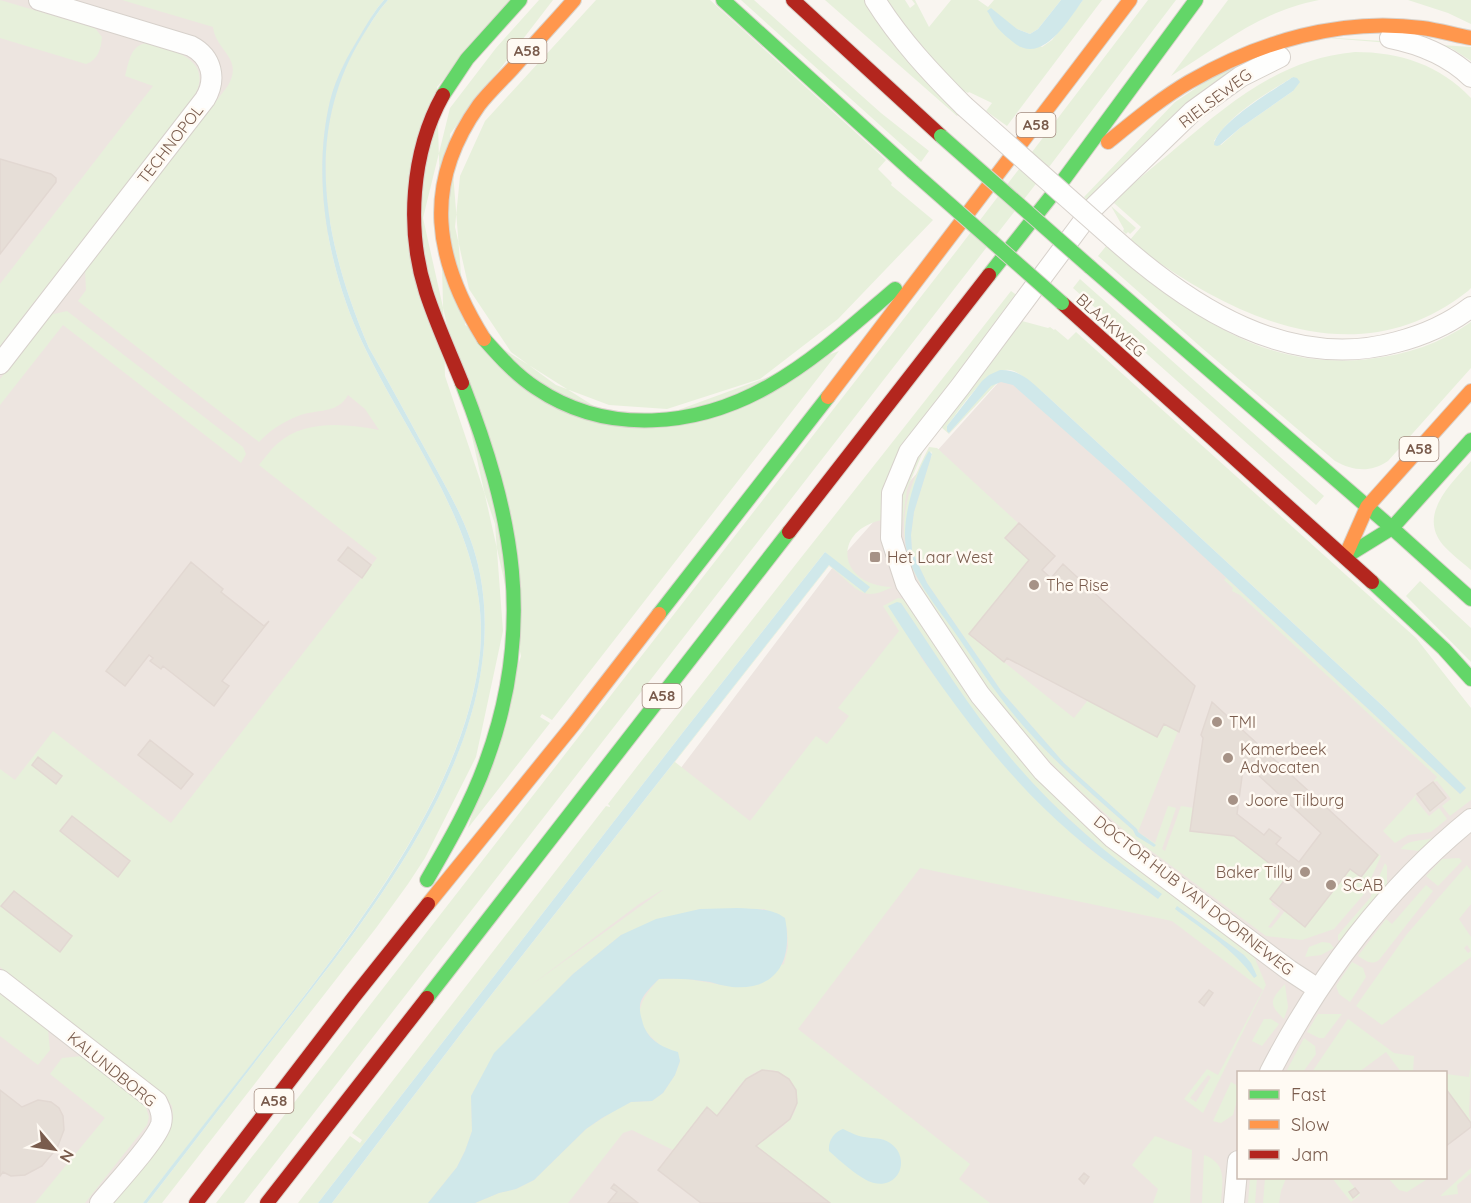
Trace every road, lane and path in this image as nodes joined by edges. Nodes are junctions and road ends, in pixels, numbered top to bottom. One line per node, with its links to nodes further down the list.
1 (39, 0): 16 (street, TECHNOPOL)
2 (520, 0): 28 (main road, A58)
3 (574, 0): 14 (main road, A58)
4 (723, 0): 22 (main road, BLAAKWEG, bridge)
5 (793, 0): 20 (main road, BLAAKWEG, bridge)
6 (876, 0): 15 (street, bridge)
7 (1130, 0): 14 (main road, A58)
8 (1196, 0): 13 (main road, A58)
9 (1423, 15): 11 (main road)
10 (1250, 38): 13 (main road, A58)
11 (1471, 38)
12 (1471, 77): 17 (street, RIELSEWEG)
13 (1056, 190): 33 (main road, A58)
14 (942, 249): 28 (main road, A58)
15 (1471, 307)
16 (0, 364)
17 (960, 387): 27 (street, DOCTOR HUB VAN DOORNEWEG)
18 (1471, 391): 20 (main road, A58)
19 (1471, 440): 21 (main road, A58)
20 (1367, 507): 21 (main road, BLAAKWEG); 22 (main road)
21 (1392, 528): 22 (main road); 23 (main road, BLAAKWEG)
22 (1345, 557): 24 (main road, BLAAKWEG)
23 (1471, 599)
24 (1471, 679)
25 (1471, 819): 27 (street)
26 (0, 980): 31 (street, KALUNDBORG)
27 (1318, 990): 29 (street)
28 (353, 998): 32 (main road, A58)
29 (1271, 1071)
30 (1237, 1178): 34 (street)
31 (100, 1203)
32 (195, 1203)
33 (267, 1203)
34 (1234, 1203)

